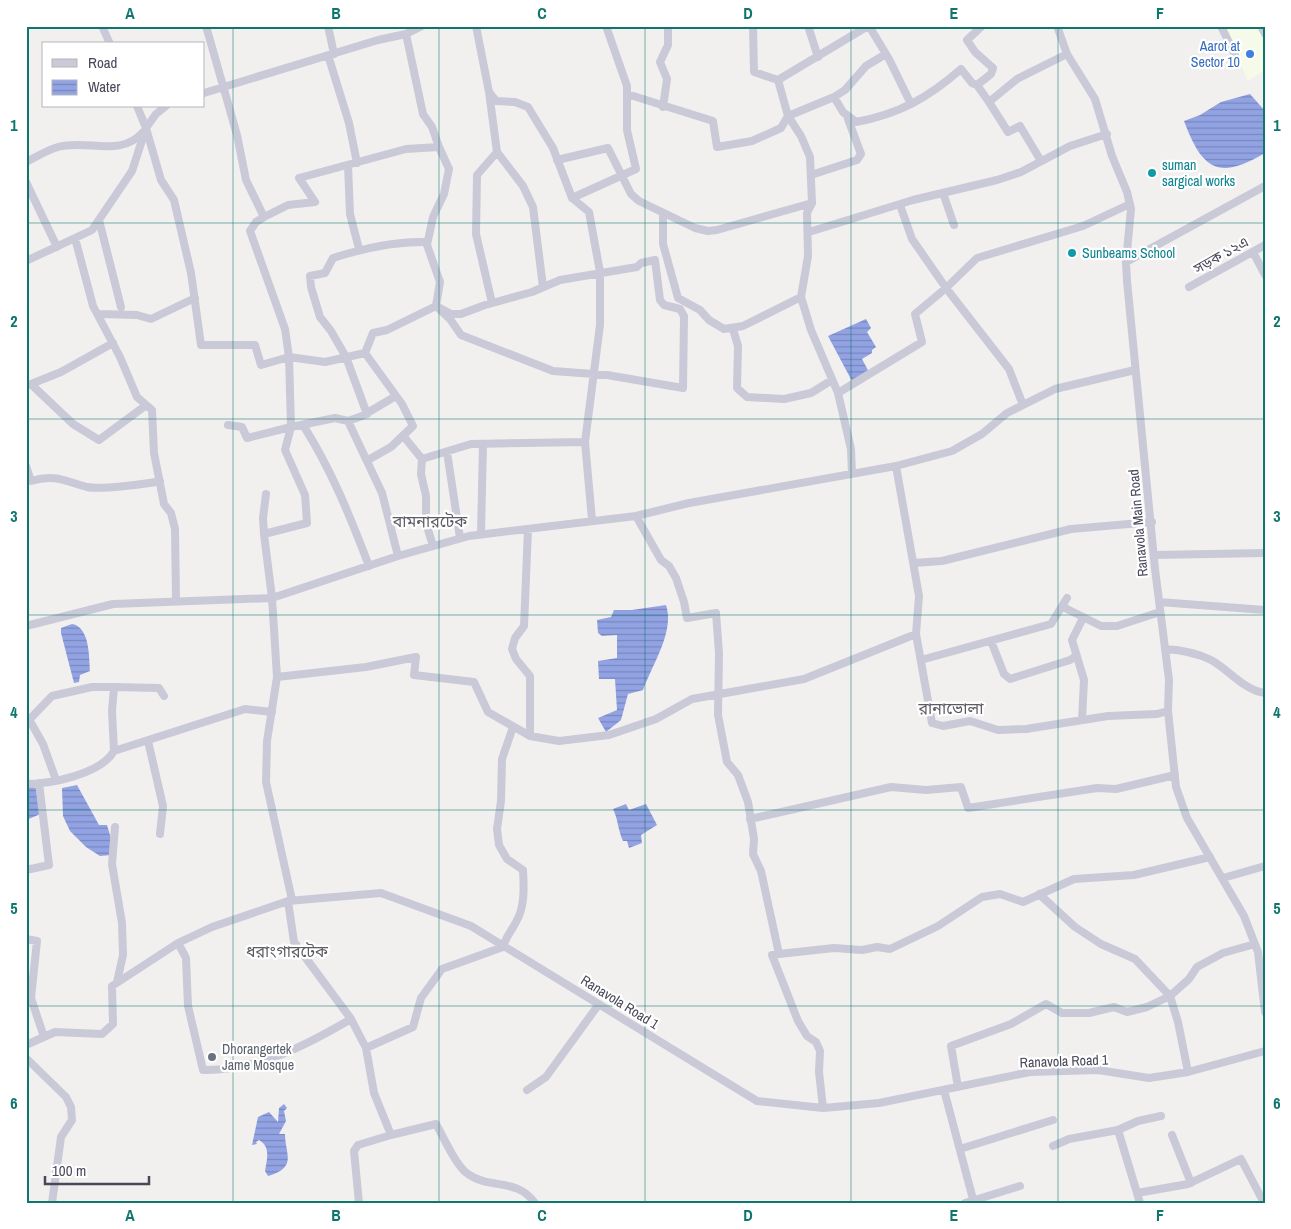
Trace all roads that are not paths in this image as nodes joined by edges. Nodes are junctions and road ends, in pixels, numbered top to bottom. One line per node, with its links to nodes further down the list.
1 (102, 26): 17 (street)
2 (206, 26): 25 (street)
3 (328, 26): 18 (street)
4 (422, 26): 15 (street)
5 (476, 26): 26 (street)
6 (606, 26): 28 (street)
7 (668, 26): 32 (street)
8 (753, 26): 23 (street)
9 (808, 26): 22 (street)
10 (869, 26): 19 (street); 22 (street)
11 (982, 26): 24 (street)
12 (1057, 26): 20 (street, Ranavola Main Road)
13 (1221, 26): 21 (street)
14 (1261, 26): 16 (street)
15 (406, 34): 18 (street); 39 (street)
16 (1265, 34)
17 (109, 42)
18 (331, 54): 25 (street); 44 (street)
19 (886, 54): 29 (street); 31 (street)
20 (1068, 54): 30 (street); 38 (street, Ranavola Main Road)
21 (1235, 54)
22 (818, 57): 23 (street)
23 (778, 80): 35 (street)
24 (977, 85): 30 (street); 31 (street)
25 (224, 87): 27 (street); 56 (street)
26 (489, 92): 40 (street); 41 (street)
27 (205, 93)
28 (627, 94): 32 (street); 47 (street)
29 (834, 97): 35 (street); 36 (street)
30 (990, 102): 42 (street)
31 (911, 104): 36 (street)
32 (663, 107): 35 (street)
33 (138, 108): 37 (street)
34 (164, 108): 37 (street)
35 (788, 116): 46 (street)
36 (848, 119): 46 (street)
37 (146, 128): 43 (street); 57 (street); 74 (street)
38 (1107, 134): 42 (street); 53 (street, Ranavola Main Road)
39 (439, 147): 44 (street); 61 (street)
40 (497, 152): 70 (street); 75 (street)
41 (557, 160): 47 (street); 51 (street)
42 (1041, 161): 50 (street)
43 (26, 162)
44 (357, 163): 45 (street)
45 (348, 165): 56 (street); 64 (street)
46 (811, 175): 52 (street)
47 (621, 176): 51 (street); 55 (street)
48 (26, 182): 63 (street)
49 (1265, 186): 67 (street)
50 (943, 193): 54 (street); 58 (street)
51 (572, 198): 68 (street)
52 (812, 203): 55 (street); 59 (street)
53 (1130, 204): 67 (street, Ranavola Main Road); 72 (street)
54 (900, 205): 59 (street); 72 (street)
55 (663, 213): 79 (street)
56 (264, 217): 82 (street)
57 (99, 220): 60 (street); 77 (street)
58 (954, 225)
59 (809, 232): 73 (street)
60 (75, 238): 63 (street); 78 (street)
61 (427, 242): 64 (street); 76 (street)
62 (1265, 245): 65 (street, সড়ক ১২এ)
63 (57, 246): 66 (street)
64 (359, 249): 83 (street)
65 (1253, 252): 69 (street); 71 (street, সড়ক ১২এ)
66 (26, 261)
67 (1126, 262): 84 (street, Ranavola Main Road)
68 (600, 272): 70 (street); 85 (street); 85 (street)
69 (1265, 275)
70 (543, 287): 75 (street)
71 (1189, 287)
72 (946, 288): 88 (street); 90 (street)
73 (801, 297): 79 (street); 86 (street)
74 (195, 298): 78 (street); 82 (street)
75 (492, 303): 76 (street)
76 (436, 306): 81 (street); 85 (street)
77 (121, 307)
78 (98, 314): 80 (street)
79 (733, 328): 86 (street)
80 (113, 343): 87 (street); 91 (street)
81 (365, 353): 83 (street); 89 (street)
82 (289, 357): 83 (street); 96 (street)
83 (346, 357): 92 (street)
84 (1135, 370): 90 (street); 111 (street, Ranavola Main Road)
85 (593, 374): 98 (street)
86 (832, 380): 88 (street)
87 (30, 386): 91 (street)
88 (838, 393): 105 (street)
89 (396, 396): 92 (street); 102 (street)
90 (1023, 405): 104 (street)
91 (145, 406): 106 (street)
92 (367, 414): 93 (street)
93 (348, 421): 95 (street); 102 (street)
94 (228, 425): 96 (street)
95 (304, 425): 96 (street); 121 (street)
96 (291, 427): 113 (street)
97 (405, 438): 101 (street)
98 (585, 442): 99 (street); 110 (street)
99 (483, 444): 100 (street); 114 (street)
100 (447, 452): 101 (street); 115 (street)
101 (422, 459): 116 (street)
102 (368, 460): 119 (street)
103 (26, 466): 107 (street)
104 (896, 466): 105 (street); 120 (street)
105 (852, 474): 109 (street)
106 (160, 481): 107 (street); 124 (street)
107 (29, 482)
108 (266, 494): 113 (street)
109 (636, 516): 110 (street); 139 (street)
110 (592, 520): 112 (street)
111 (1152, 522): 118 (street, Ranavola Main Road); 120 (street)
112 (528, 529): 114 (street); 146 (street)
113 (264, 534): 122 (street)
114 (482, 534): 115 (street)
115 (460, 538): 116 (street)
116 (433, 546): 119 (street)
117 (1265, 553): 118 (street)
118 (1154, 555): 125 (street, Ranavola Main Road)
119 (398, 556): 121 (street)
120 (914, 563): 131 (street)
121 (369, 566): 122 (street)
122 (272, 598): 124 (street); 136 (street)
123 (1067, 598): 126 (street)
124 (176, 600): 130 (street)
125 (1159, 602): 127 (street); 128 (street, Ranavola Main Road)
126 (1063, 607): 129 (street); 132 (street)
127 (1265, 610)
128 (1160, 612): 129 (street); 133 (street, Ranavola Main Road)
129 (1083, 618): 134 (street)
130 (26, 626)
131 (916, 634): 135 (street); 139 (street)
132 (992, 641): 134 (street); 135 (street)
133 (1165, 650): 138 (street); 141 (street, Ranavola Main Road)
134 (1076, 656): 143 (street)
135 (921, 660): 143 (street)
136 (278, 677): 142 (street); 145 (street)
137 (114, 687): 140 (street); 144 (street); 148 (street)
138 (1265, 693)
139 (720, 694): 146 (street); 153 (street)
140 (164, 696)
141 (1168, 711): 143 (street); 149 (street, Ranavola Main Road)
142 (272, 712): 147 (street); 161 (street)
143 (1082, 720)
144 (28, 722): 150 (street)
145 (513, 727): 146 (street); 165 (street)
146 (530, 736)
147 (148, 741): 148 (street); 155 (street)
148 (114, 751): 150 (street)
149 (1175, 775): 153 (street); 156 (street, Ranavola Main Road)
150 (56, 780): 151 (street)
151 (40, 783): 152 (street); 158 (street)
152 (26, 784)
153 (750, 819): 166 (street)
154 (115, 827): 167 (street)
155 (160, 834)
156 (1210, 857): 159 (street, Ranavola Main Road); 160 (street)
157 (1265, 866): 159 (street)
158 (27, 870)
159 (1223, 878): 164 (street, Ranavola Main Road)
160 (1039, 894): 166 (street); 168 (street)
161 (290, 900): 163 (street, Ranavola Road 1); 165 (street, Ranavola Road 1); 171 (street)
162 (26, 939): 172 (street)
163 (178, 942): 167 (street, Ranavola Road 1); 171 (street)
164 (1255, 944): 168 (street); 170 (street, Ranavola Main Road)
165 (503, 947): 169 (street, Ranavola Road 1); 174 (street)
166 (779, 954): 181 (street)
167 (117, 982): 172 (street)
168 (1170, 996): 177 (street); 178 (street)
169 (599, 1004): 179 (street); 181 (street, Ranavola Road 1)
170 (1265, 1012)
171 (351, 1019): 174 (street)
172 (44, 1037): 173 (street)
173 (26, 1045)
174 (366, 1048): 185 (street)
175 (1265, 1052): 177 (street, Ranavola Road 1)
176 (26, 1058): 193 (street)
177 (1188, 1072): 178 (street, Ranavola Road 1)
178 (958, 1087): 180 (street, Ranavola Road 1)
179 (527, 1090)
180 (944, 1090): 181 (street, Ranavola Road 1); 188 (street)
181 (823, 1108)
182 (1161, 1116): 184 (street)
183 (1053, 1120): 188 (street)
184 (1118, 1130): 187 (street); 191 (street)
185 (391, 1135): 194 (street); 195 (street)
186 (1172, 1135): 189 (street)
187 (1053, 1146)
188 (960, 1149): 192 (street)
189 (1192, 1183): 191 (street); 198 (street)
190 (1020, 1186): 192 (street)
191 (1137, 1193): 197 (street)
192 (974, 1201): 196 (street)
193 (52, 1203)
194 (359, 1203)
195 (535, 1203)
196 (965, 1203)
197 (1140, 1203)
198 (1264, 1203)

